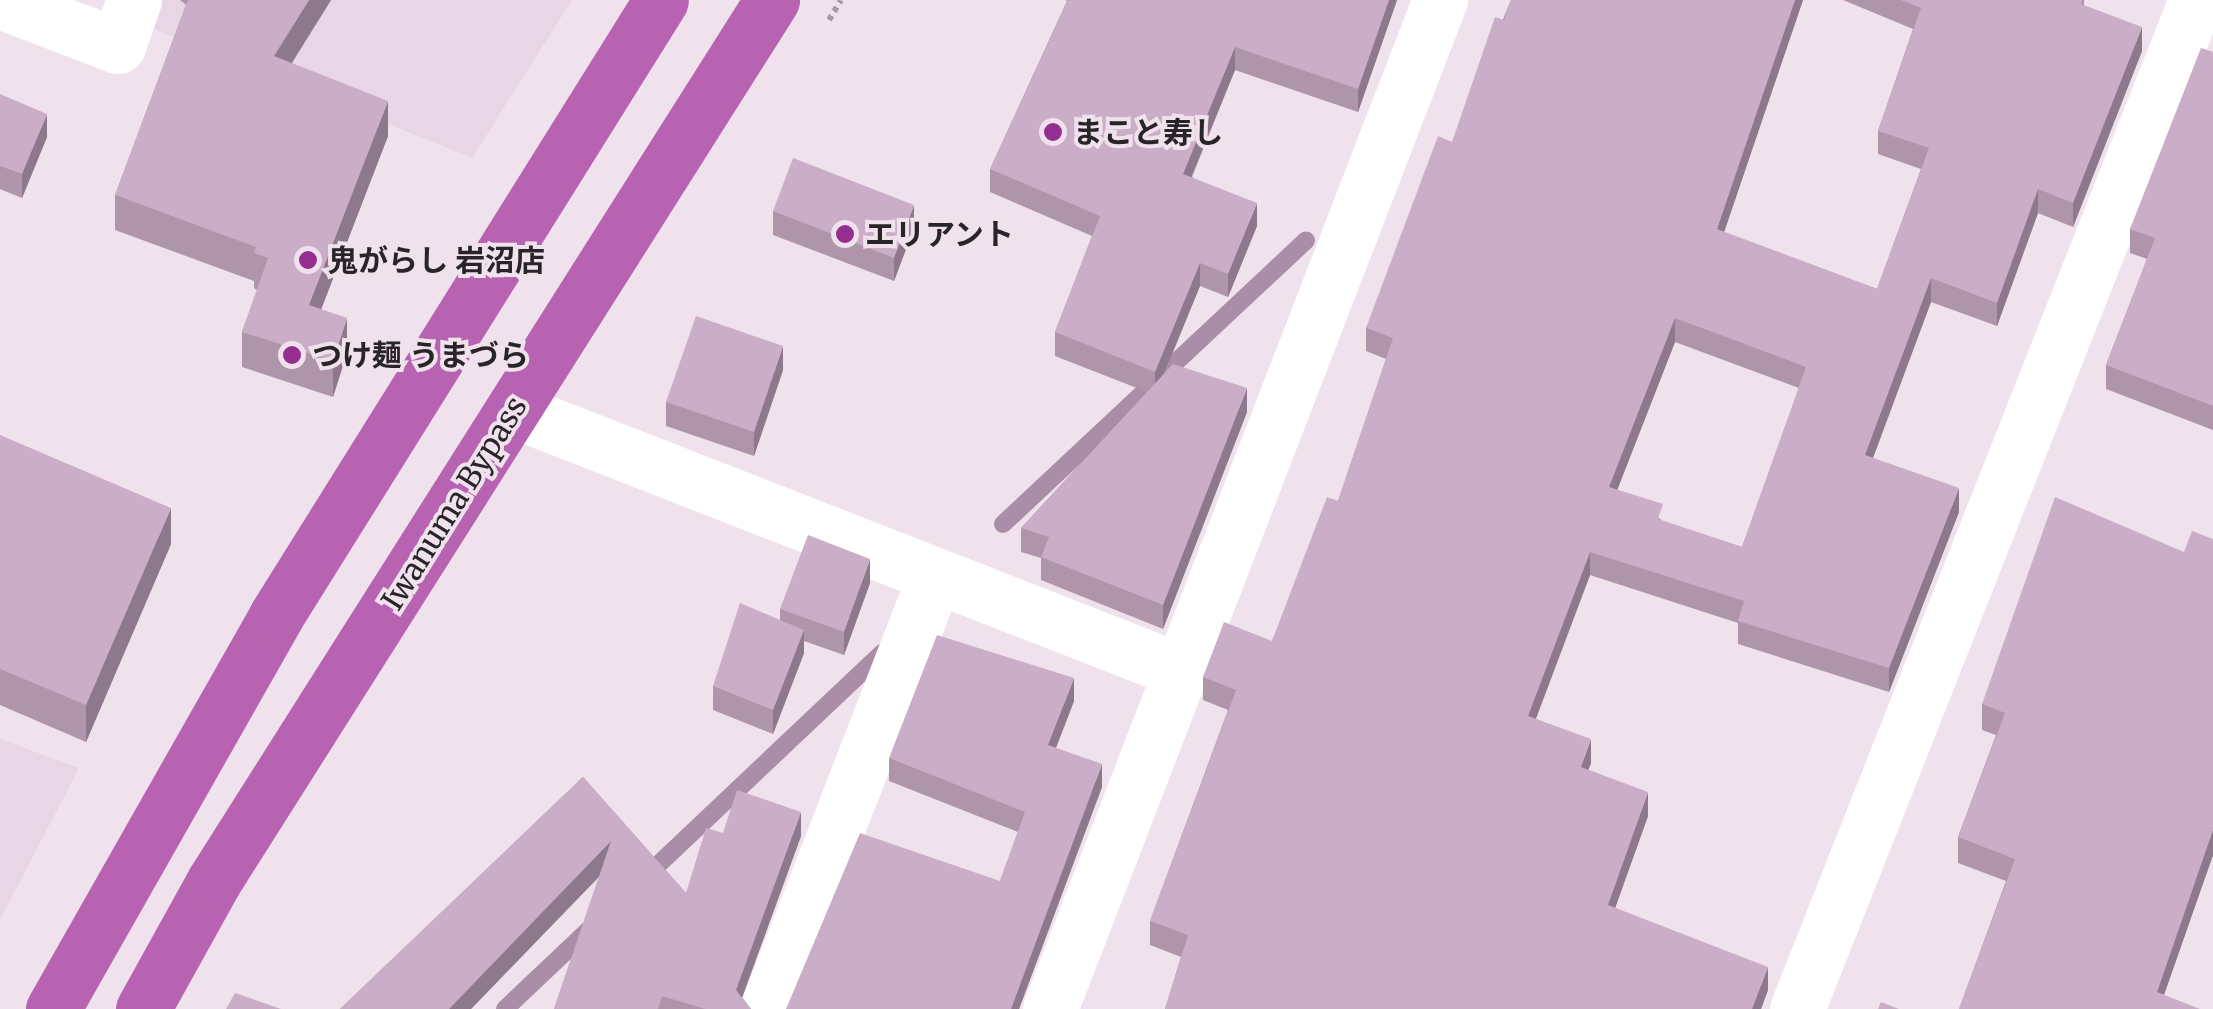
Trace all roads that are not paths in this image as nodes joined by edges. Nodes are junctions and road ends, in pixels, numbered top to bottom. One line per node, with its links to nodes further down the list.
1 (0, 0): 2 (street)
2 (134, 0)
3 (661, 0): 10 (highway)
4 (772, 0): 7 (highway, Iwanuma Bypass)
5 (1440, 0): 9 (street)
6 (2196, 0): 14 (street)
7 (513, 410): 8 (street); 11 (highway, Iwanuma Bypass)
8 (935, 575): 9 (street); 12 (street)
9 (1181, 671): 13 (street)
10 (53, 1009)
11 (143, 1009)
12 (767, 1009)
13 (1050, 1009)
14 (1796, 1009)

